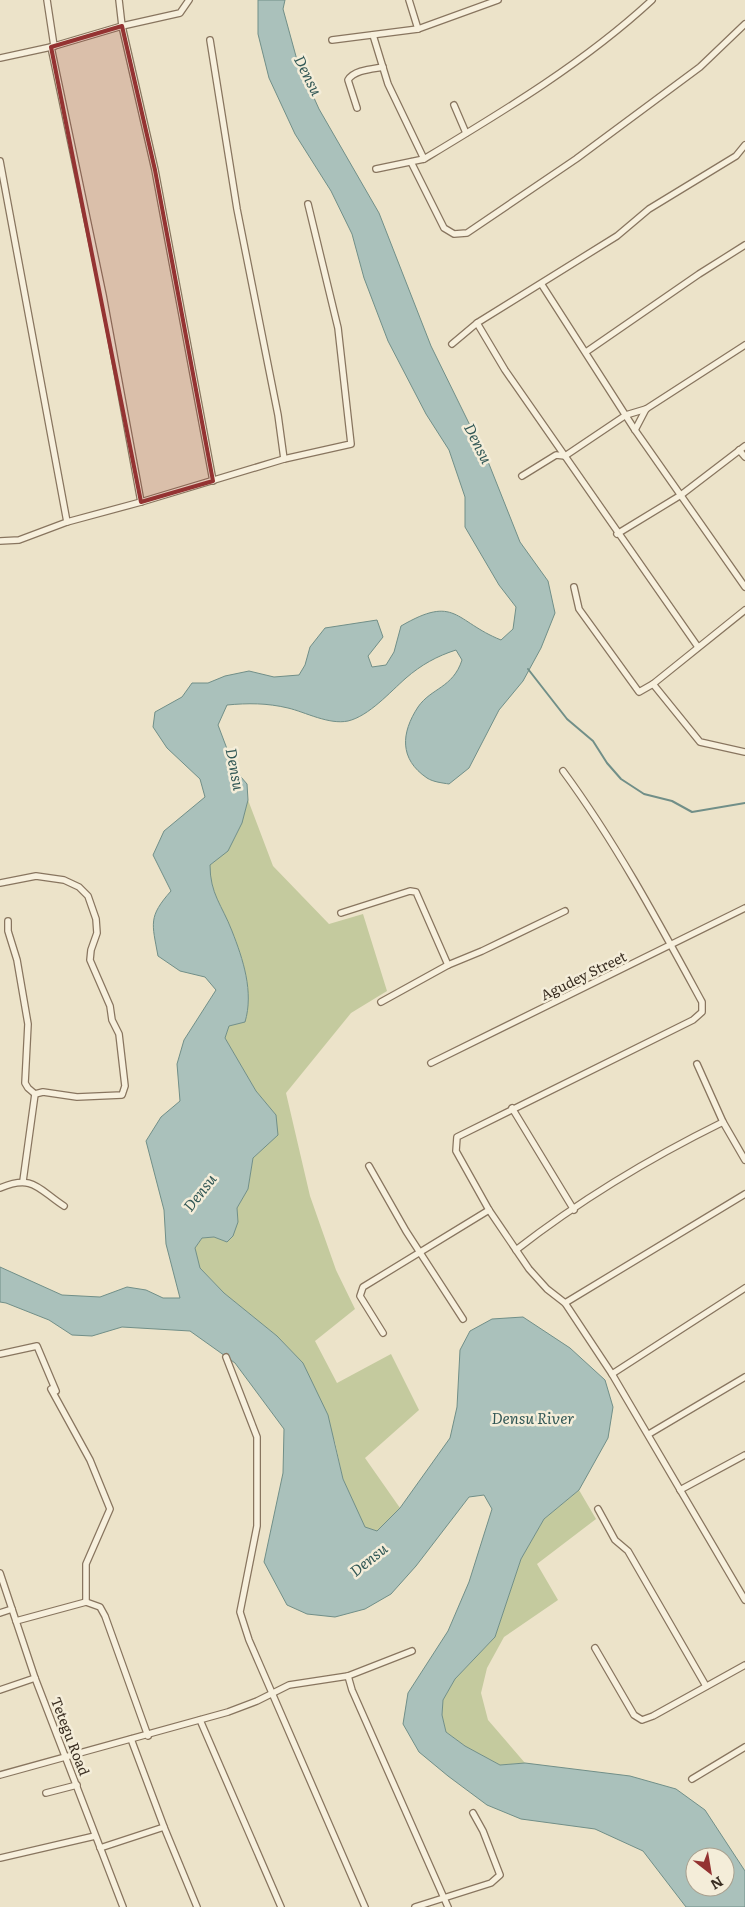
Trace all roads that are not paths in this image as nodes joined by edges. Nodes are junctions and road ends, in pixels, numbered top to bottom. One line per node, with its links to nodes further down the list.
1 (47, 0): 13 (street)
2 (119, 0): 8 (street)
3 (189, 0): 8 (street)
4 (409, 0): 9 (street)
5 (498, 0): 9 (street)
6 (652, 0): 18 (street)
7 (745, 24): 22 (street)
8 (122, 26): 13 (street); 40 (street)
9 (418, 28): 10 (street)
10 (373, 34): 12 (street); 15 (street)
11 (210, 40): 38 (street)
12 (332, 40)
13 (53, 47): 14 (street); 42 (street)
14 (0, 58)
15 (383, 67): 17 (street); 20 (street)
16 (454, 105): 18 (street)
17 (357, 108)
18 (466, 133): 20 (street)
19 (745, 145): 26 (street)
20 (424, 159): 22 (street)
21 (0, 161): 43 (street)
22 (411, 162): 23 (street)
23 (376, 169)
24 (308, 204): 38 (street)
25 (745, 245): 30 (street)
26 (542, 285): 27 (street); 30 (street)
27 (477, 323): 28 (street); 36 (street)
28 (452, 344)
29 (745, 345): 31 (street)
30 (586, 352): 32 (street)
31 (646, 409): 32 (street); 33 (street)
32 (626, 415): 33 (street); 36 (street)
33 (635, 430): 41 (street)
34 (745, 446): 35 (street)
35 (739, 450): 37 (street); 41 (street)
36 (565, 456): 39 (street); 44 (street)
37 (745, 457)
38 (284, 459): 40 (street)
39 (522, 476)
40 (213, 481): 42 (street)
41 (682, 495): 44 (street); 46 (street)
42 (141, 502): 43 (street)
43 (67, 522): 45 (street)
44 (617, 534): 49 (street)
45 (0, 541)
46 (745, 587)
47 (574, 588): 50 (street)
48 (745, 610): 49 (street)
49 (698, 647): 50 (street)
50 (653, 684): 51 (street)
51 (745, 752)
52 (563, 771): 58 (street)
53 (0, 883): 63 (street)
54 (745, 908): 58 (street, Agudey Street)
55 (565, 911): 59 (street)
56 (341, 914): 59 (street)
57 (8, 921): 63 (street)
58 (671, 946): 61 (street, Agudey Street); 64 (street)
59 (448, 965): 60 (street)
60 (381, 1002)
61 (431, 1063)
62 (696, 1064): 65 (street)
63 (35, 1094): 68 (street)
64 (512, 1108): 72 (street); 73 (street)
65 (723, 1122): 66 (street); 73 (street)
66 (745, 1160)
67 (369, 1166): 75 (street)
68 (23, 1181): 69 (street); 71 (street)
69 (0, 1188)
70 (745, 1194): 77 (street)
71 (64, 1206)
72 (489, 1210): 74 (street); 75 (street)
73 (574, 1210): 74 (street)
74 (516, 1250): 77 (street)
75 (420, 1251): 78 (street); 79 (street)
76 (745, 1288): 82 (street)
77 (565, 1303): 82 (street)
78 (463, 1319)
79 (384, 1333)
80 (0, 1354): 90 (street)
81 (226, 1357): 101 (street)
82 (612, 1374): 84 (street)
83 (745, 1377): 84 (street)
84 (649, 1434): 86 (street)
85 (745, 1455): 86 (street)
86 (680, 1490): 89 (street)
87 (598, 1509): 99 (street)
88 (0, 1573): 91 (street, Tetegu Road)
89 (745, 1600)
90 (86, 1602): 93 (street); 103 (street)
91 (12, 1609): 92 (street); 93 (street, Tetegu Road)
92 (0, 1613)
93 (16, 1620): 98 (street, Tetegu Road)
94 (595, 1648): 99 (street)
95 (412, 1651): 97 (street)
96 (745, 1665): 99 (street)
97 (348, 1676): 101 (street); 116 (street)
98 (35, 1678): 100 (street); 106 (street, Tetegu Road)
99 (706, 1686)
100 (0, 1690)
101 (274, 1693): 102 (street); 120 (street)
102 (200, 1720): 103 (street); 119 (street)
103 (148, 1736): 104 (street)
104 (131, 1739): 106 (street); 112 (street)
105 (745, 1746): 108 (street)
106 (66, 1757): 107 (street); 109 (street, Tetegu Road)
107 (0, 1775)
108 (692, 1779)
109 (76, 1785): 110 (street); 113 (street, Tetegu Road)
110 (46, 1793)
111 (473, 1813): 116 (street)
112 (164, 1827): 114 (street); 118 (street)
113 (95, 1836): 114 (street, Tetegu Road); 115 (street)
114 (100, 1848): 117 (street, Tetegu Road)
115 (0, 1858)
116 (444, 1899): 121 (street); 122 (street)
117 (121, 1907)
118 (197, 1907)
119 (281, 1907)
120 (365, 1907)
121 (415, 1907)
122 (448, 1907)

